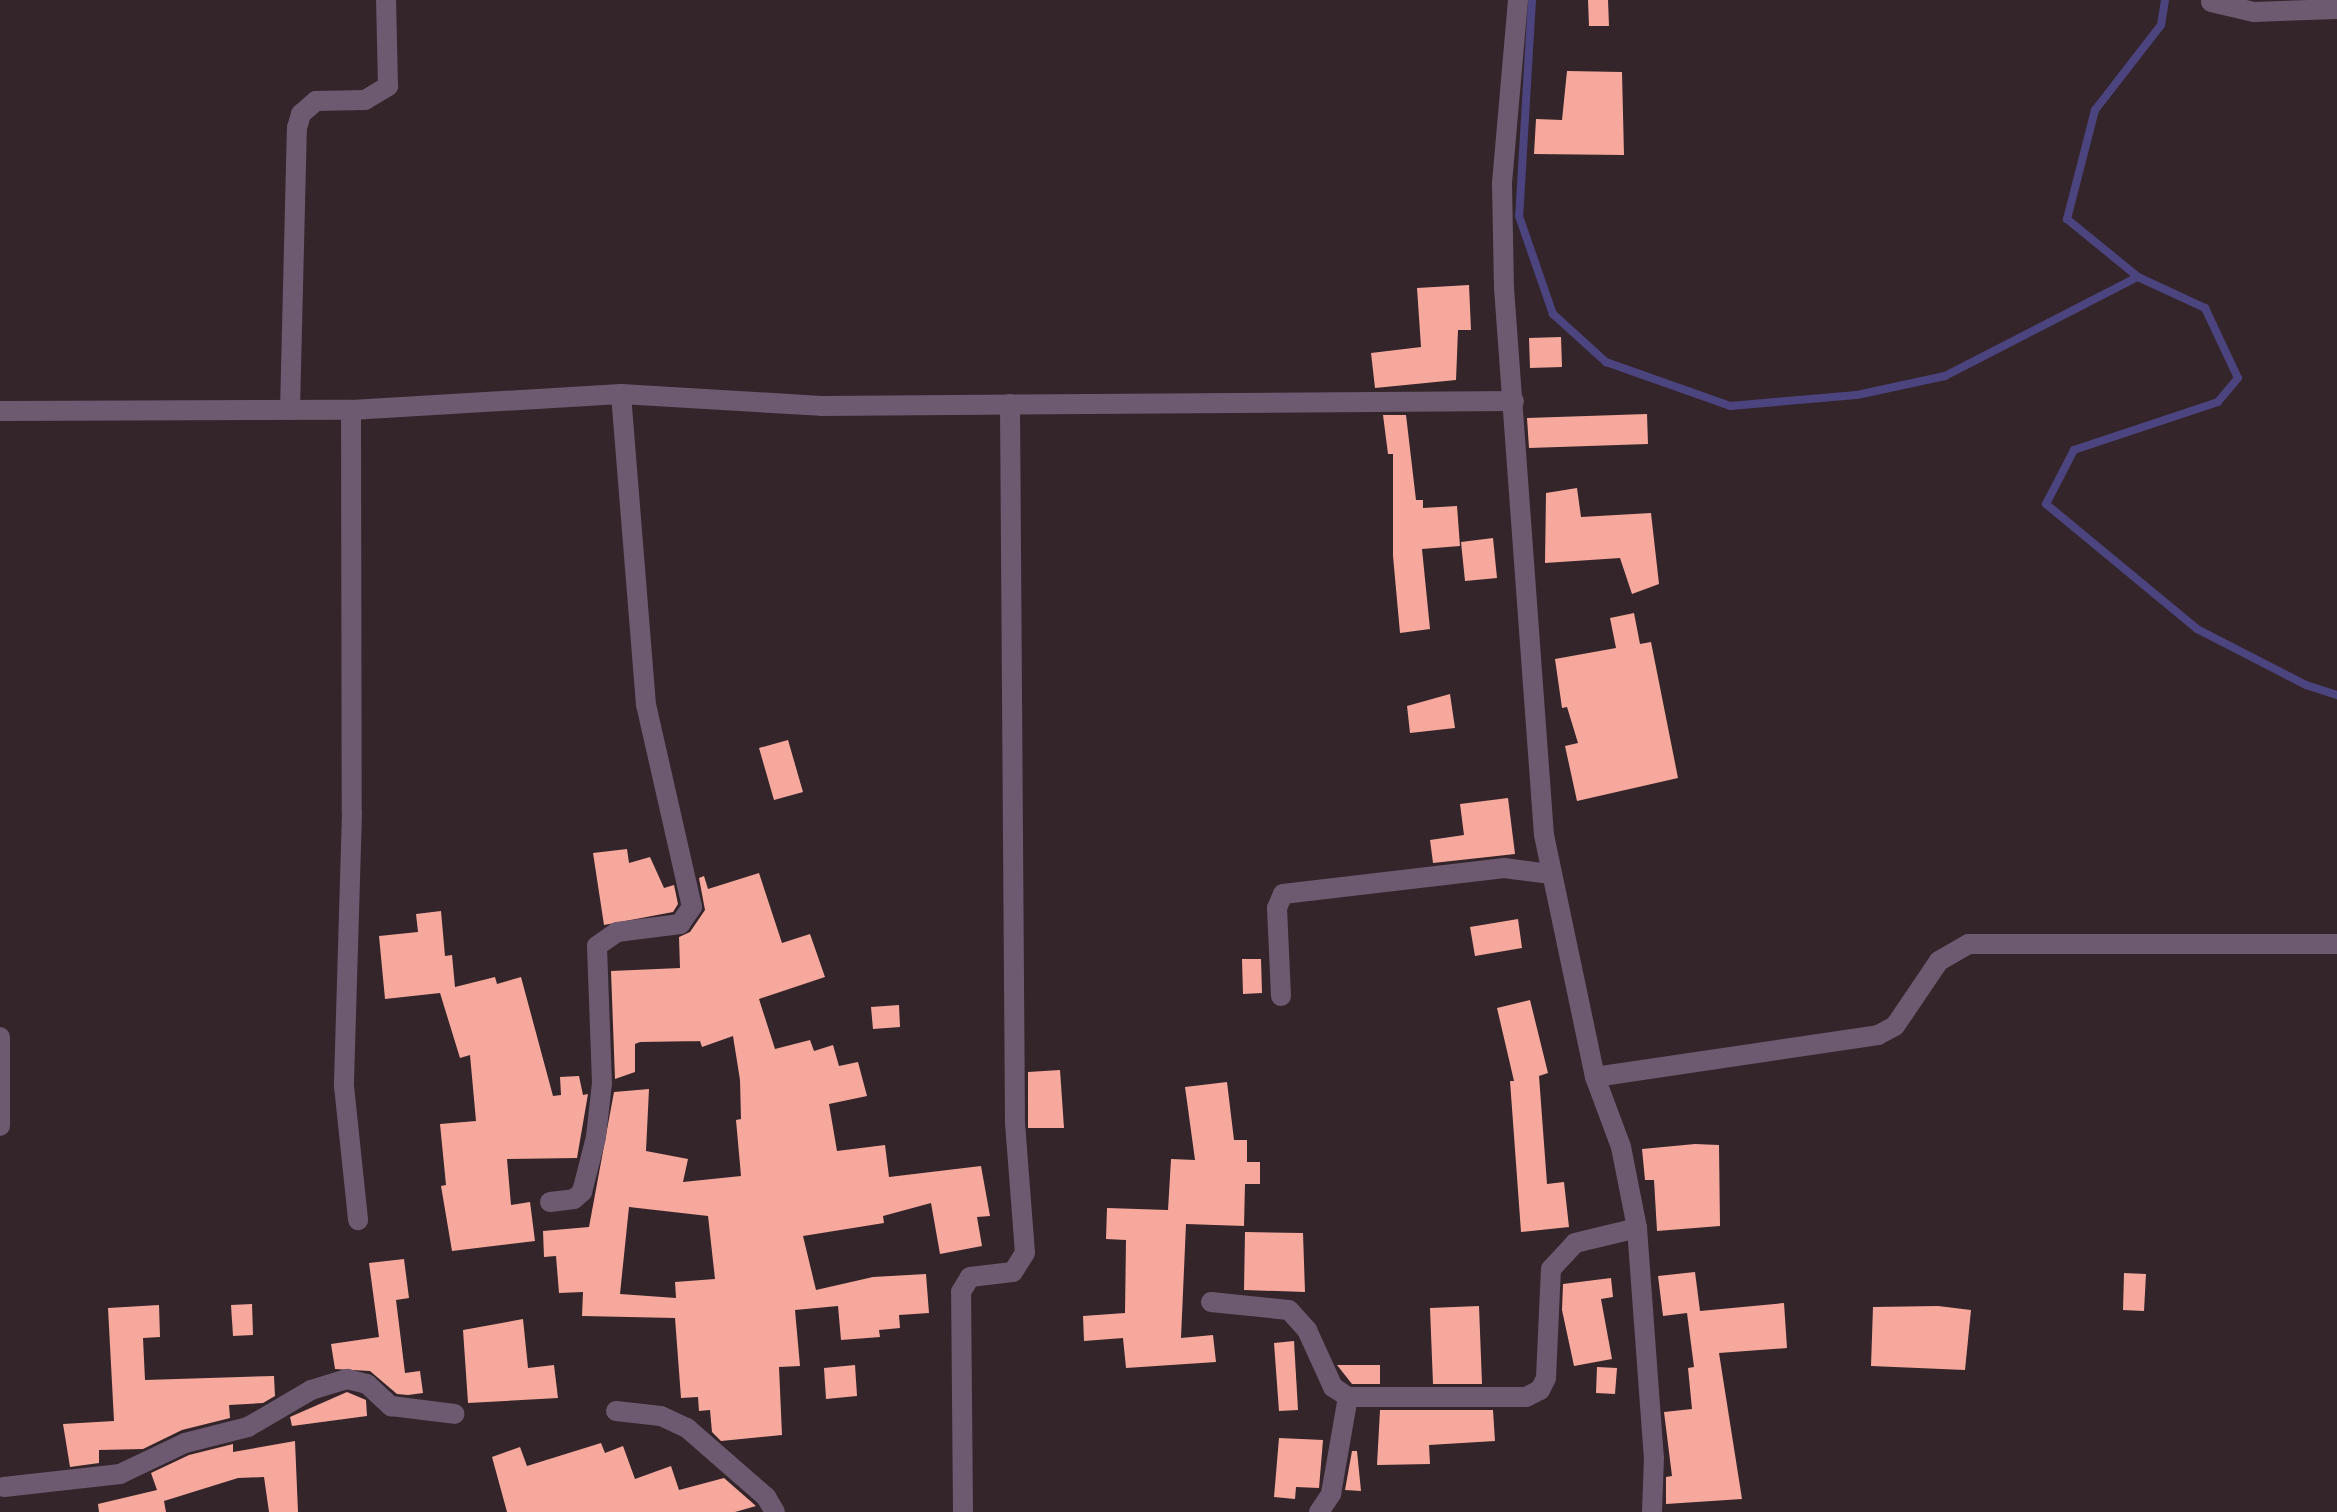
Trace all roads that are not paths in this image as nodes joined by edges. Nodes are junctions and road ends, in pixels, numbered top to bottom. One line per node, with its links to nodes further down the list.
1 (386, 0): 8 (street)
2 (1518, 0): 6 (street)
3 (2211, 2): 4 (street)
4 (2337, 9)
5 (621, 394): 7 (street); 9 (street); 18 (street)
6 (1514, 401): 7 (street); 11 (street)
7 (1010, 404): 27 (street)
8 (290, 410): 9 (street); 10 (street)
9 (351, 410): 19 (street)
10 (0, 411)
11 (1550, 874): 13 (street); 16 (street)
12 (2337, 944): 16 (street)
13 (1281, 996)
14 (0, 1037): 15 (street)
15 (0, 1050): 17 (street)
16 (1595, 1077): 20 (street)
17 (0, 1126)
18 (550, 1202)
19 (358, 1220)
20 (1637, 1228): 22 (street); 29 (street)
21 (1211, 1302): 22 (street)
22 (1348, 1397): 28 (street)
23 (616, 1411): 26 (street)
24 (455, 1414): 25 (street)
25 (1, 1485)
26 (775, 1512)
27 (963, 1512)
28 (1319, 1512)
29 (1652, 1512)

